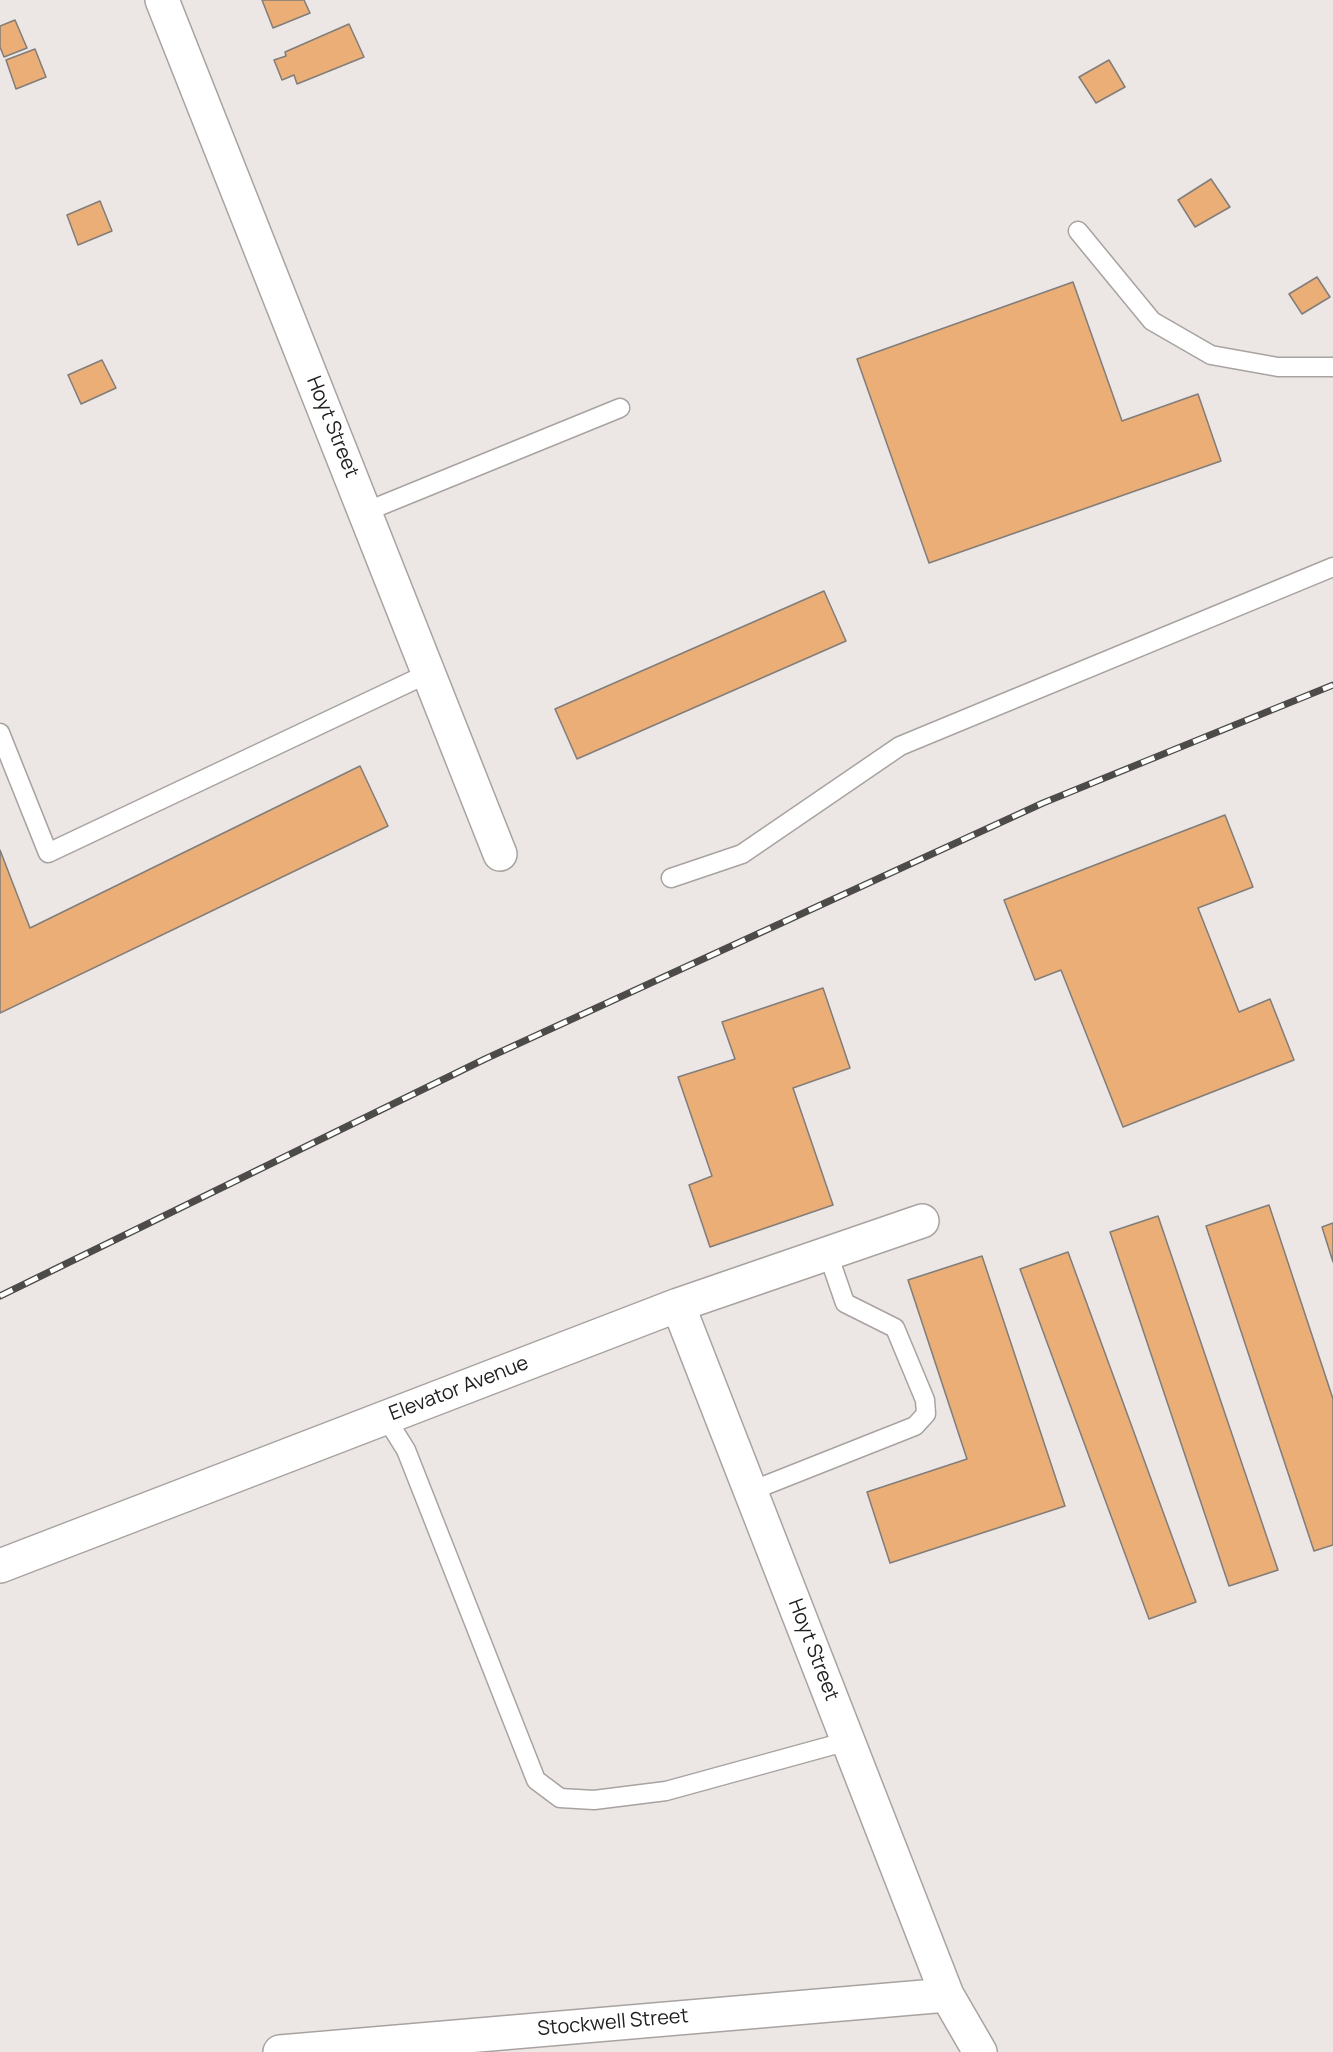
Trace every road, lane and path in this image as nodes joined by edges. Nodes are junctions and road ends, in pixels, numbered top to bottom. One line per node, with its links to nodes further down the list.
1 (162, 0): 5 (street, Hoyt Street)
2 (1078, 231): 3 (lane)
3 (1333, 367)
4 (620, 408): 5 (lane)
5 (365, 512): 7 (street, Hoyt Street)
6 (1333, 567): 10 (lane)
7 (429, 673): 8 (lane); 9 (street, Hoyt Street)
8 (0, 733)
9 (500, 854)
10 (671, 878)
11 (922, 1221): 12 (street, Elevator Avenue)
12 (828, 1254): 13 (street, Elevator Avenue); 15 (lane)
13 (678, 1305): 14 (street, Elevator Avenue); 15 (street, Hoyt Street)
14 (386, 1418): 16 (street, Elevator Avenue); 17 (lane)
15 (751, 1491): 17 (street, Hoyt Street)
16 (0, 1566)
17 (848, 1741): 18 (street, Hoyt Street)
18 (947, 1995): 19 (street, Stockwell Street); 20 (street, Hoyt Street)
19 (280, 2052)
20 (980, 2052)

